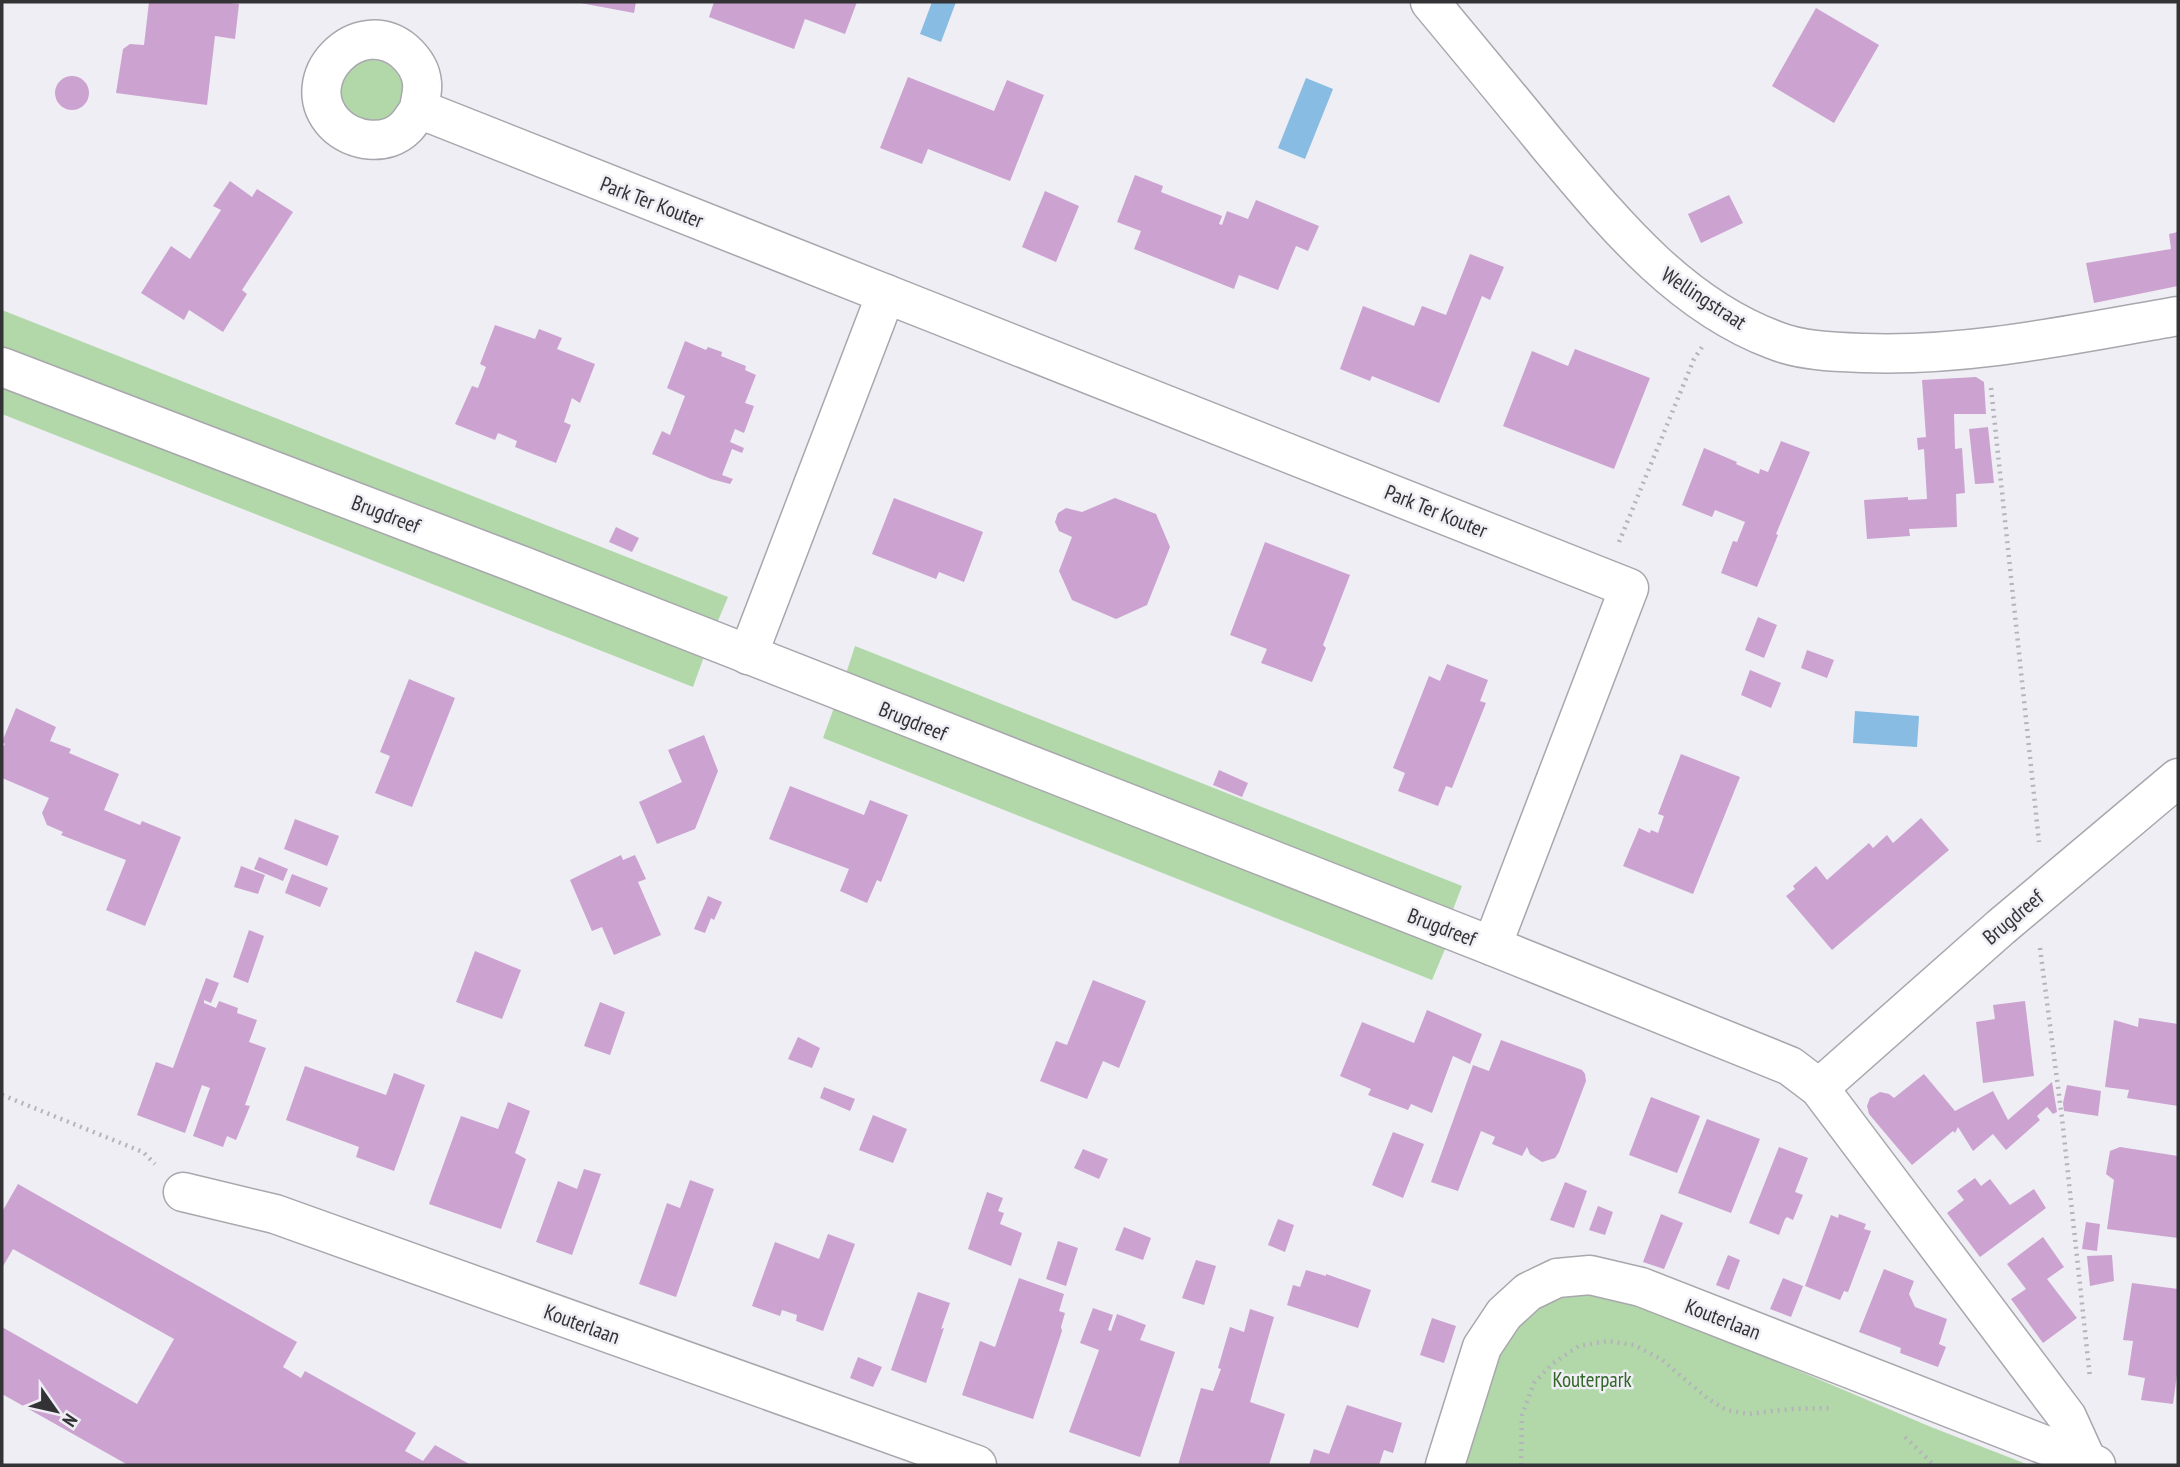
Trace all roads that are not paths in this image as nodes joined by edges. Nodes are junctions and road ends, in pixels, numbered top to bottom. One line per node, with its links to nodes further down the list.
1 (1430, 2): 4 (street, Wellingstraat)
2 (419, 109): 3 (street, Park Ter Kouter)
3 (886, 294): 6 (street); 8 (street, Park Ter Kouter)
4 (2178, 316)
5 (2, 367): 6 (street, Brugdreef)
6 (748, 655): 8 (street, Brugdreef)
7 (2178, 778): 9 (street, Brugdreef)
8 (1492, 946): 9 (street, Brugdreef)
9 (1819, 1088): 11 (street, Brugdreef)
10 (183, 1192): 12 (street, Kouterlaan)
11 (2092, 1463): 13 (street, Kouterlaan)
12 (977, 1465)
13 (1445, 1465)

